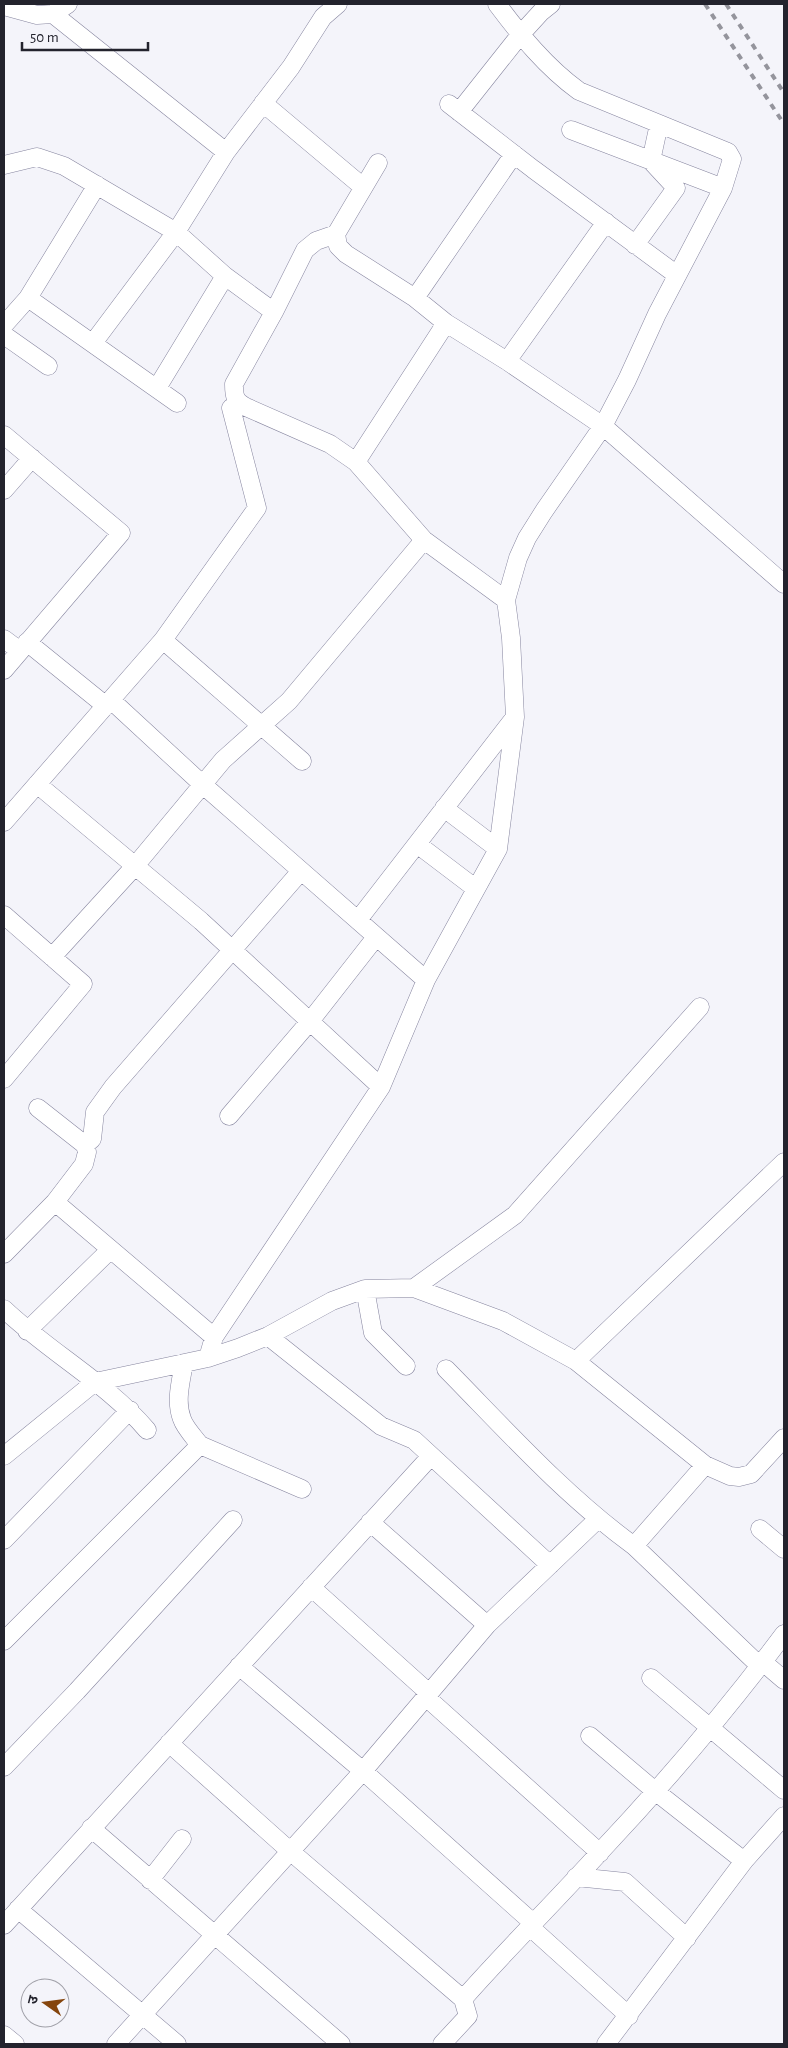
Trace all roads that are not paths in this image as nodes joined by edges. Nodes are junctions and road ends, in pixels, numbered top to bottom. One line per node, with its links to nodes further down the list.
1 (68, 4): 6 (street)
2 (338, 4): 8 (street)
3 (497, 4): 7 (street)
4 (551, 4): 7 (street)
5 (4, 6): 6 (street)
6 (53, 14): 11 (street)
7 (520, 35): 9 (street); 12 (street)
8 (263, 103): 11 (street); 17 (street)
9 (659, 124): 13 (street); 18 (street)
10 (571, 130): 13 (street)
11 (226, 152): 20 (street)
12 (514, 154): 19 (street); 26 (street)
13 (651, 161): 18 (street); 22 (street)
14 (378, 163): 17 (street)
15 (4, 165): 16 (street)
16 (97, 185): 20 (street); 25 (street)
17 (363, 186): 21 (street)
18 (723, 188): 23 (street)
19 (606, 222): 22 (street); 32 (street)
20 (176, 232): 24 (street); 31 (street)
21 (336, 234): 26 (street); 27 (street)
22 (635, 245): 23 (street)
23 (677, 275): 37 (street)
24 (225, 276): 27 (street); 34 (street)
25 (28, 298): 29 (street); 31 (street)
26 (415, 298): 28 (street)
27 (274, 312): 40 (street)
28 (446, 324): 32 (street); 40 (street)
29 (4, 325)
30 (4, 335): 33 (street)
31 (93, 343): 34 (street)
32 (507, 361): 37 (street)
33 (48, 366)
34 (157, 388): 35 (street)
35 (177, 403)
36 (231, 408): 46 (street)
37 (603, 426): 43 (street); 44 (street)
38 (4, 435): 39 (street)
39 (32, 458): 41 (street); 47 (street)
40 (356, 462): 42 (street)
41 (4, 490)
42 (424, 540): 44 (street); 51 (street)
43 (784, 584)
44 (506, 600): 50 (street)
45 (4, 639): 47 (street)
46 (163, 640): 49 (street); 51 (street)
47 (24, 647): 48 (street); 49 (street)
48 (4, 670)
49 (108, 703): 53 (street); 54 (street)
50 (515, 716): 55 (street); 58 (street)
51 (259, 726): 52 (street); 54 (street)
52 (302, 760)
53 (37, 784): 56 (street); 59 (street)
54 (202, 784): 59 (street); 60 (street)
55 (444, 808): 57 (street); 58 (street)
56 (4, 822)
57 (417, 844): 61 (street); 63 (street)
58 (498, 849): 61 (street)
59 (135, 866): 65 (street); 66 (street)
60 (302, 871): 63 (street); 65 (street)
61 (475, 888): 67 (street)
62 (5, 919): 66 (street)
63 (358, 920): 64 (street)
64 (376, 937): 67 (street); 69 (street)
65 (233, 950): 69 (street); 74 (street)
66 (52, 957): 70 (street)
67 (426, 980): 71 (street)
68 (700, 1007): 79 (street)
69 (311, 1020): 71 (street); 73 (street)
70 (4, 1077)
71 (381, 1087): 84 (street)
72 (38, 1108): 74 (street)
73 (229, 1116)
74 (85, 1145): 76 (street)
75 (784, 1162): 86 (street)
76 (55, 1202): 77 (street); 78 (street)
77 (110, 1250): 82 (street); 84 (street)
78 (4, 1254)
79 (414, 1288): 80 (street); 86 (street)
80 (365, 1289): 83 (street); 88 (street)
81 (4, 1310): 82 (street)
82 (27, 1331): 90 (street)
83 (268, 1336): 85 (street); 96 (street)
84 (214, 1337): 85 (street)
85 (208, 1358): 87 (street)
86 (576, 1361): 98 (street)
87 (184, 1363): 90 (street); 94 (street)
88 (406, 1366)
89 (446, 1369): 100 (street)
90 (95, 1382): 91 (street); 95 (street)
91 (130, 1410): 92 (street); 104 (street)
92 (147, 1430)
93 (784, 1438): 97 (street)
94 (200, 1446): 99 (street); 111 (street)
95 (4, 1456)
96 (431, 1456): 102 (street); 107 (street)
97 (778, 1459): 98 (street)
98 (705, 1465): 105 (street)
99 (302, 1489)
100 (598, 1519): 105 (street); 107 (street)
101 (233, 1520): 120 (street)
102 (370, 1522): 108 (street); 109 (street)
103 (760, 1529): 106 (street)
104 (4, 1540)
105 (632, 1544): 112 (street)
106 (784, 1549)
107 (550, 1565): 109 (street)
108 (311, 1587): 113 (street); 116 (street)
109 (487, 1625): 116 (street)
110 (784, 1634): 112 (street)
111 (4, 1641)
112 (762, 1664): 115 (street); 117 (street)
113 (239, 1666): 119 (street); 121 (street)
114 (651, 1678): 117 (street)
115 (784, 1680)
116 (427, 1695): 121 (street); 128 (street)
117 (710, 1728): 122 (street); 123 (street)
118 (590, 1736): 123 (street)
119 (169, 1743): 125 (street); 127 (street)
120 (4, 1767)
121 (363, 1771): 127 (street); 133 (street)
122 (784, 1790)
123 (655, 1791): 128 (street); 129 (street)
124 (784, 1816): 129 (street)
125 (91, 1828): 131 (street); 132 (street)
126 (182, 1839): 131 (street)
127 (290, 1851): 135 (street); 137 (street)
128 (600, 1853): 130 (street)
129 (744, 1862): 136 (street)
130 (576, 1877): 133 (street); 136 (street)
131 (150, 1880): 135 (street)
132 (18, 1909): 134 (street); 138 (street)
133 (531, 1924): 137 (street); 139 (street)
134 (4, 1925)
135 (214, 1936): 138 (street); 144 (street)
136 (687, 1938): 139 (street)
137 (463, 1999): 145 (street)
138 (143, 2015): 142 (street); 143 (street)
139 (629, 2016): 146 (street)
140 (4, 2035): 141 (street)
141 (15, 2044)
142 (116, 2044)
143 (178, 2044)
144 (341, 2044)
145 (442, 2044)
146 (606, 2044)

